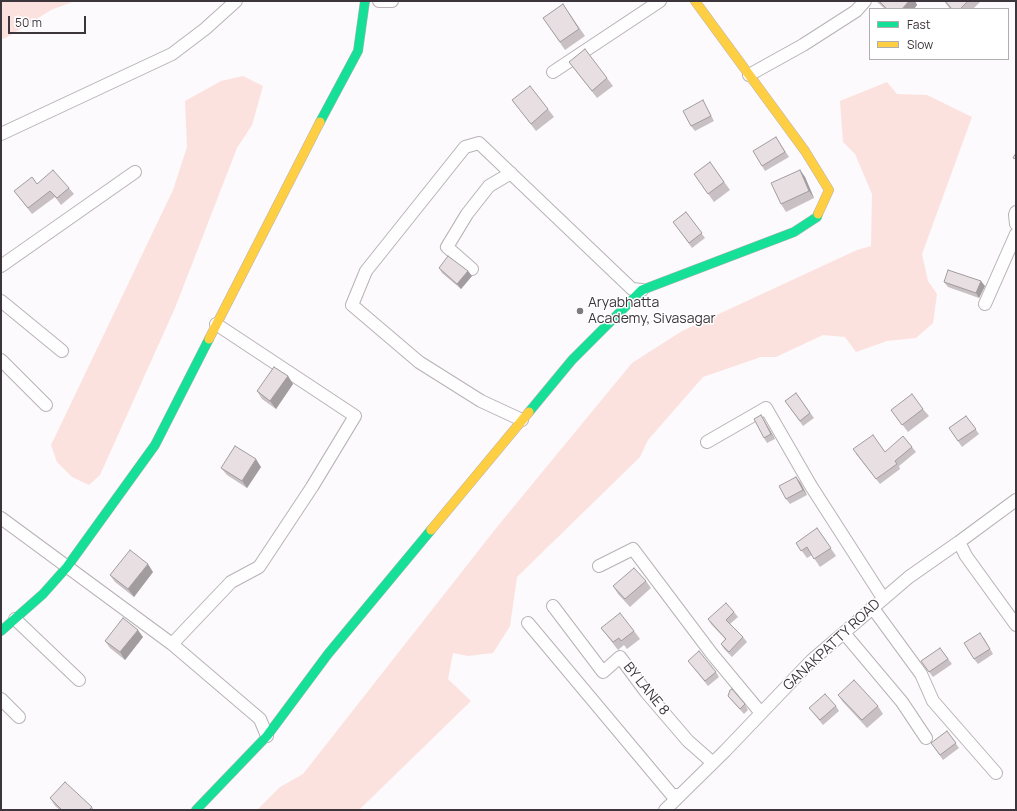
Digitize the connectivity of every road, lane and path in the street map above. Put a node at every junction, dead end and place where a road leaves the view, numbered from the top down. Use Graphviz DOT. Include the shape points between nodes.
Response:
graph roads {
  1 [pos="236,1"];
  2 [pos="365,1"];
  3 [pos="379,1"];
  4 [pos="392,1"];
  5 [pos="660,1"];
  6 [pos="695,1"];
  7 [pos="865,1"];
  8 [pos="553,72"];
  9 [pos="749,76"];
  10 [pos="1,134"];
  11 [pos="134,172"];
  12 [pos="511,174"];
  13 [pos="1016,212"];
  14 [pos="1016,224"];
  15 [pos="1016,234"];
  16 [pos="1,266"];
  17 [pos="472,269"];
  18 [pos="642,290"];
  19 [pos="1,301"];
  20 [pos="985,304"];
  21 [pos="216,324"];
  22 [pos="62,351"];
  23 [pos="1,360"];
  24 [pos="46,405"];
  25 [pos="522,420"];
  26 [pos="707,442"];
  27 [pos="1016,500"];
  28 [pos="1,518"];
  29 [pos="959,542"];
  30 [pos="599,566"];
  31 [pos="67,567"];
  32 [pos="883,598"];
  33 [pos="553,606"];
  34 [pos="872,607"];
  35 [pos="15,619"];
  36 [pos="528,623"];
  37 [pos="1016,625"];
  38 [pos="1,631"];
  39 [pos="844,633"];
  40 [pos="172,644"];
  41 [pos="79,680"];
  42 [pos="1,699"];
  43 [pos="761,713"];
  44 [pos="19,717"];
  45 [pos="267,736"];
  46 [pos="926,738"];
  47 [pos="713,763"];
  48 [pos="996,773"];
  49 [pos="680,795"];
  50 [pos="196,810"];
  51 [pos="664,810"];
  1 -- 10 [label="street" via="172,54"];
  2 -- 21 [label="street" via="358,51"];
  3 -- 4 [label="street"];
  5 -- 8 [label="street"];
  6 -- 9 [label="street"];
  7 -- 9 [label="street" via="856,11"];
  9 -- 18 [label="street" via="805,151 829,190 817,217 794,232"];
  11 -- 16 [label="street"];
  12 -- 17 [label="street" via="489,186 467,214 447,247"];
  12 -- 18 [label="street" via="632,289"];
  12 -- 25 [label="street" via="479,143 465,147 366,271 352,305 419,362 481,402"];
  13 -- 14 [label="street"];
  15 -- 20 [label="street"];
  18 -- 25 [label="street" via="572,360"];
  19 -- 22 [label="street"];
  21 -- 31 [label="street" via="155,445"];
  21 -- 40 [label="street" via="355,416 259,567 231,582"];
  23 -- 24 [label="street"];
  25 -- 45 [label="street" via="328,654"];
  26 -- 32 [label="street" via="766,408 811,486"];
  27 -- 29 [label="street, GANAKPATTY ROAD"];
  28 -- 31 [label="street"];
  29 -- 32 [label="street, GANAKPATTY ROAD"];
  29 -- 37 [label="street" via="966,556"];
  30 -- 43 [label="street" via="633,549 712,654"];
  31 -- 35 [label="street" via="43,594"];
  31 -- 40 [label="street"];
  32 -- 34 [label="street, GANAKPATTY ROAD"];
  33 -- 47 [label="street, BY LANE 8" via="602,672 620,657 688,741"];
  34 -- 39 [label="street, GANAKPATTY ROAD"];
  34 -- 48 [label="street" via="921,674 933,701"];
  35 -- 38 [label="street"];
  35 -- 41 [label="street"];
  36 -- 49 [label="street" via="672,795"];
  39 -- 43 [label="street, GANAKPATTY ROAD" via="812,660"];
  39 -- 46 [label="street" via="902,702"];
  40 -- 45 [label="street" via="260,719"];
  42 -- 44 [label="street"];
  43 -- 47 [label="street, GANAKPATTY ROAD"];
  45 -- 50 [label="street"];
  47 -- 49 [label="street, GANAKPATTY ROAD"];
  49 -- 51 [label="street, GANAKPATTY ROAD"];
}
